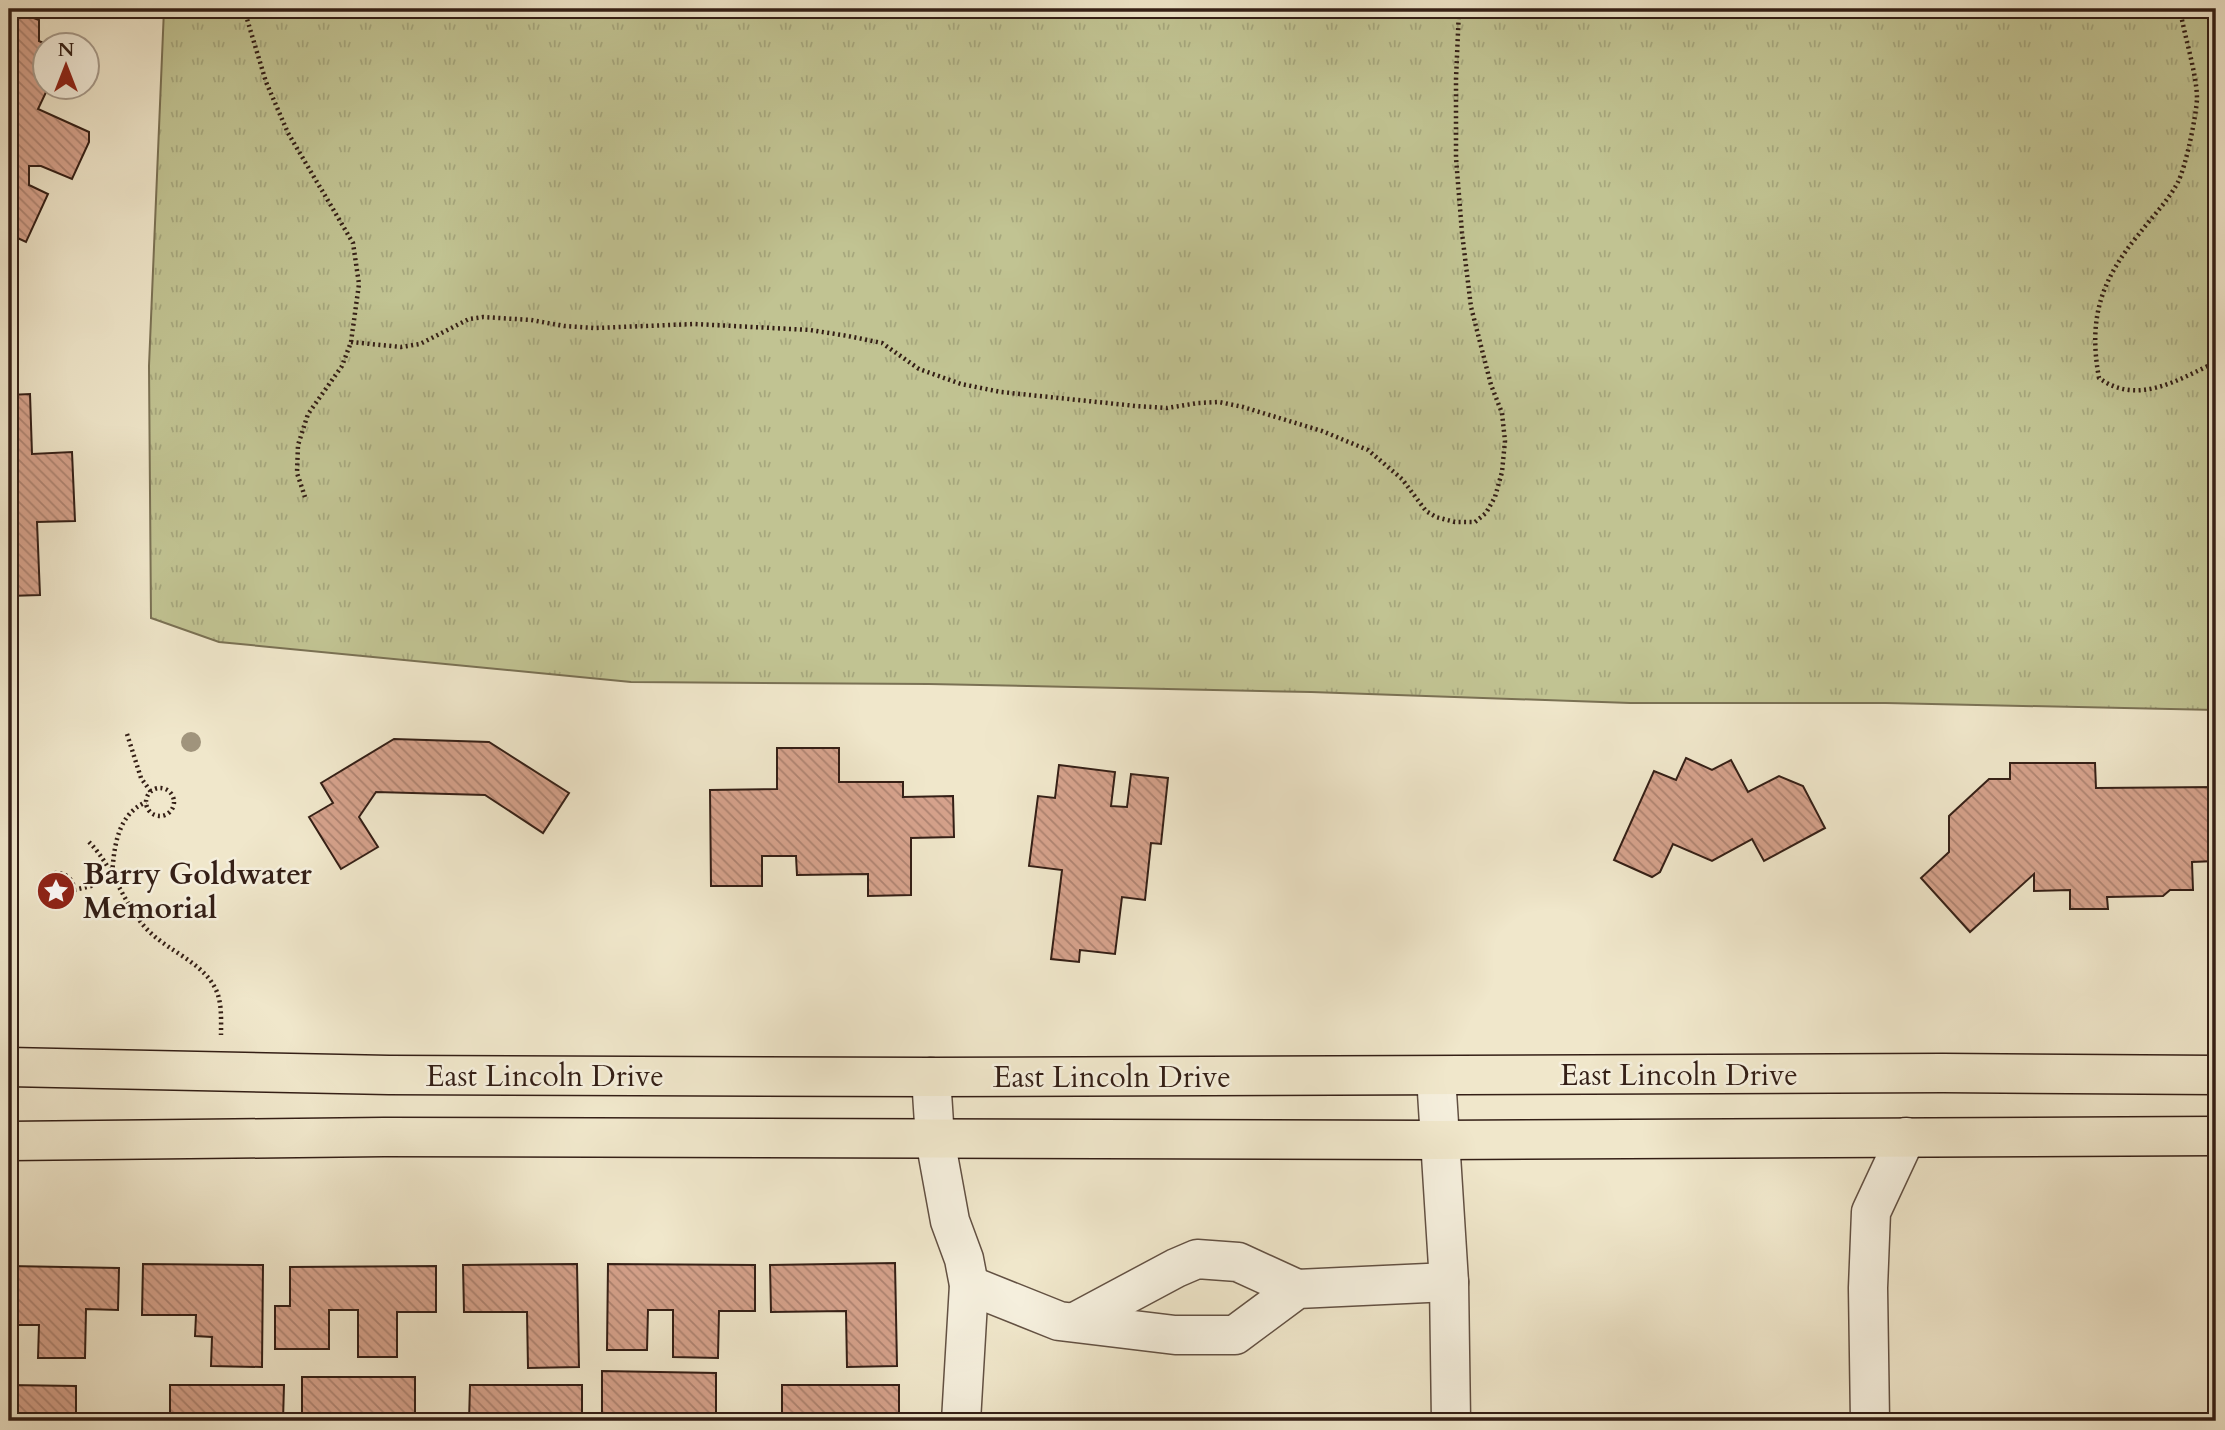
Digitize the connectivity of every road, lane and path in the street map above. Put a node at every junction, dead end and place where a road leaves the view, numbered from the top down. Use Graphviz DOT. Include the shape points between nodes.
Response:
graph roads {
  1 [pos="244,9"];
  2 [pos="1459,9"];
  3 [pos="2180,9"];
  4 [pos="351,342"];
  5 [pos="2216,362"];
  6 [pos="304,497"];
  7 [pos="127,734"];
  8 [pos="151,792"];
  9 [pos="146,802"];
  10 [pos="89,842"];
  11 [pos="112,876"];
  12 [pos="74,890"];
  13 [pos="9,1067"];
  14 [pos="221,1073"];
  15 [pos="2216,1075"];
  16 [pos="1436,1076"];
  17 [pos="931,1077"];
  18 [pos="2216,1136"];
  19 [pos="1906,1137"];
  20 [pos="935,1139"];
  21 [pos="1439,1140"];
  22 [pos="9,1141"];
  23 [pos="1449,1282"];
  24 [pos="969,1284"];
  25 [pos="1297,1289"];
  26 [pos="1075,1322"];
  27 [pos="961,1421"];
  28 [pos="1451,1421"];
  29 [pos="1870,1421"];
  1 -- 4 [label="path" via="266,82 288,133 353,243 359,284"];
  2 -- 4 [label="path" via="1455,119 1462,233 1471,307 1502,413 1505,441 1495,497 1475,522 1455,522 1426,511 1402,479 1367,450 1243,407 1219,402 1167,408 1002,392 919,369 882,344 848,336 695,324 595,328 483,317 420,344 401,347"];
  3 -- 5 [label="path" via="2197,98 2185,160 2172,192 2105,284 2096,317 2094,352 2099,378 2125,391 2143,392 2170,384"];
  4 -- 6 [label="path" via="342,366 308,414 298,445 297,473"];
  7 -- 8 [label="path" via="141,778"];
  8 -- 9 [label="path"];
  8 -- 9 [label="path" via="164,788 171,793 172,810 156,815"];
  9 -- 11 [label="path" via="134,807 122,823"];
  10 -- 11 [label="path"];
  11 -- 12 [label="path"];
  11 -- 14 [label="path" via="152,935 196,967 217,992"];
  12 -- 12 [label="path" via="71,880 57,873 43,881 40,891 49,906 61,907 71,901"];
  13 -- 14 [label="main road, East Lincoln Drive"];
  14 -- 17 [label="main road, East Lincoln Drive"];
  15 -- 16 [label="main road, East Lincoln Drive"];
  16 -- 17 [label="main road, East Lincoln Drive"];
  16 -- 21 [label="lane"];
  17 -- 20 [label="lane"];
  18 -- 19 [label="main road, East Lincoln Drive"];
  19 -- 21 [label="main road, East Lincoln Drive"];
  19 -- 29 [label="lane" via="1871,1212"];
  20 -- 21 [label="main road, East Lincoln Drive"];
  20 -- 22 [label="main road, East Lincoln Drive"];
  20 -- 24 [label="lane" via="950,1220"];
  21 -- 23 [label="lane"];
  23 -- 25 [label="lane"];
  23 -- 28 [label="lane"];
  24 -- 26 [label="lane" via="1059,1321"];
  24 -- 27 [label="lane"];
  25 -- 26 [label="lane" via="1235,1335 1175,1335"];
  25 -- 26 [label="lane" via="1238,1262 1197,1259"];
}
